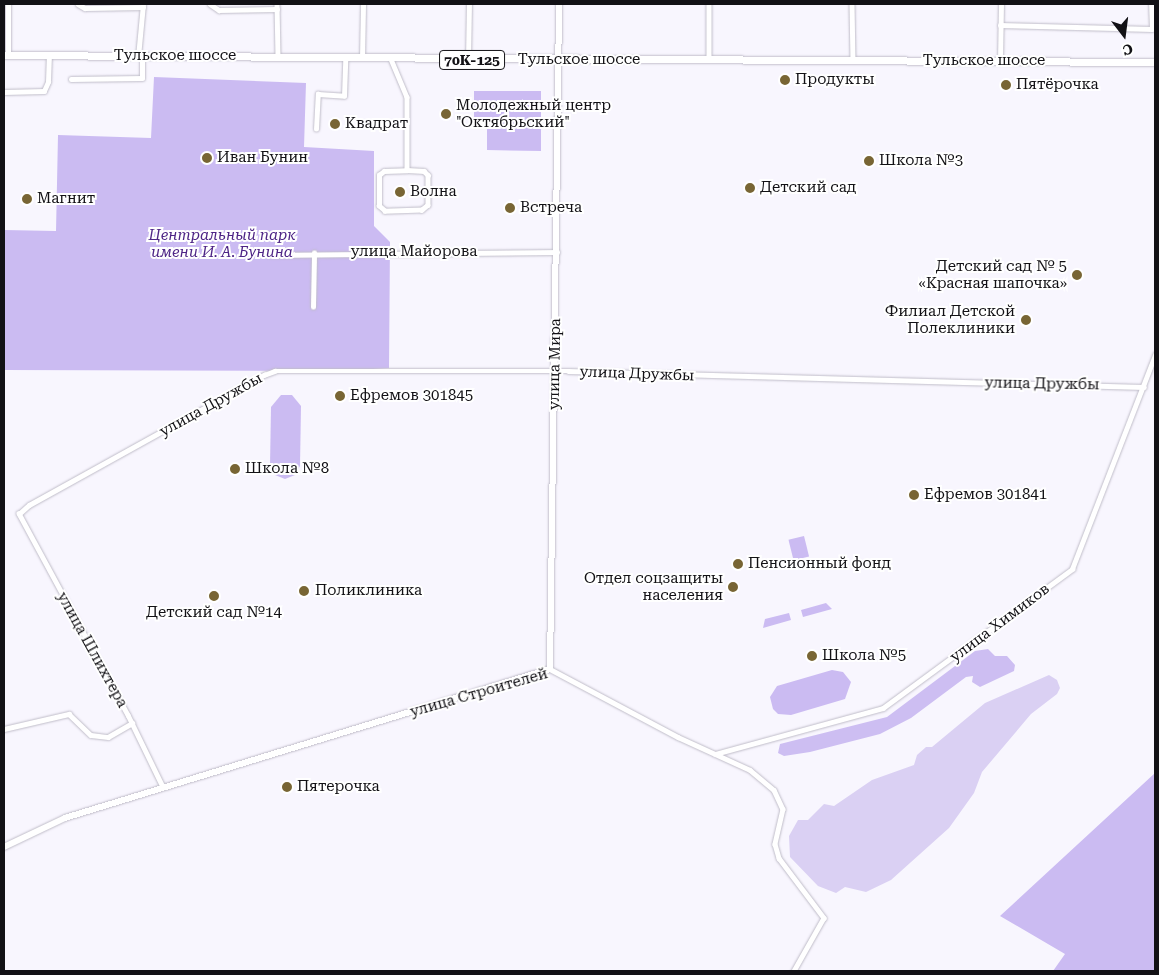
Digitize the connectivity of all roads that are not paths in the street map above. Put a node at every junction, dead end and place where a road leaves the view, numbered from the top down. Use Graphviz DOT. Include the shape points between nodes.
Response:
graph roads {
  1 [pos="8,4"];
  2 [pos="78,4"];
  3 [pos="210,4"];
  4 [pos="364,4"];
  5 [pos="469,4"];
  6 [pos="559,4"];
  7 [pos="709,4"];
  8 [pos="852,4"];
  9 [pos="1001,4"];
  10 [pos="1151,4"];
  11 [pos="143,5"];
  12 [pos="277,6"];
  13 [pos="1000,25"];
  14 [pos="6,55"];
  15 [pos="49,55"];
  16 [pos="140,57"];
  17 [pos="278,57"];
  18 [pos="345,58"];
  19 [pos="362,58"];
  20 [pos="392,59"];
  21 [pos="468,60"];
  22 [pos="558,60"];
  23 [pos="709,60"];
  24 [pos="853,60"];
  25 [pos="1000,60"];
  26 [pos="1155,62"];
  27 [pos="71,79"];
  28 [pos="4,92"];
  29 [pos="316,130"];
  30 [pos="407,170"];
  31 [pos="557,252"];
  32 [pos="314,253"];
  33 [pos="270,255"];
  34 [pos="313,307"];
  35 [pos="1155,355"];
  36 [pos="555,372"];
  37 [pos="1144,387"];
  38 [pos="19,514"];
  39 [pos="550,669"];
  40 [pos="132,723"];
  41 [pos="4,728"];
  42 [pos="714,754"];
  43 [pos="163,788"];
  44 [pos="4,847"];
  45 [pos="794,971"];
  1 -- 14 [label="street"];
  2 -- 11 [label="street" via="85,8"];
  3 -- 12 [label="street" via="219,10"];
  4 -- 19 [label="street"];
  5 -- 21 [label="street"];
  6 -- 22 [label="street, улица Мира"];
  7 -- 23 [label="street"];
  8 -- 24 [label="street"];
  9 -- 13 [label="street"];
  10 -- 13 [label="street" via="1152,29"];
  11 -- 16 [label="street"];
  12 -- 17 [label="street"];
  13 -- 25 [label="street"];
  14 -- 15 [label="main road, Тульское шоссе / 70К-125"];
  15 -- 16 [label="main road, Тульское шоссе / 70К-125"];
  15 -- 28 [label="street" via="48,82 44,91"];
  16 -- 17 [label="main road, Тульское шоссе / 70К-125"];
  16 -- 27 [label="street" via="142,78"];
  17 -- 18 [label="main road, Тульское шоссе / 70К-125"];
  18 -- 19 [label="main road, Тульское шоссе / 70К-125"];
  18 -- 29 [label="street" via="344,96 318,94"];
  19 -- 20 [label="main road, Тульское шоссе / 70К-125"];
  20 -- 21 [label="main road, Тульское шоссе / 70К-125"];
  20 -- 30 [label="street" via="406,96"];
  21 -- 22 [label="main road, Тульское шоссе / 70К-125"];
  22 -- 23 [label="main road, Тульское шоссе / 70К-125"];
  22 -- 31 [label="street, улица Мира"];
  23 -- 24 [label="main road, Тульское шоссе / 70К-125"];
  24 -- 25 [label="main road, Тульское шоссе / 70К-125"];
  25 -- 26 [label="main road, Тульское шоссе / 70К-125"];
  30 -- 30 [label="street" via="424,171 428,175 428,205 422,210 384,211 379,206 379,175 384,171"];
  31 -- 32 [label="street, улица Майорова"];
  31 -- 36 [label="street, улица Мира"];
  32 -- 33 [label="street, улица Майорова"];
  32 -- 34 [label="street"];
  35 -- 37 [label="street, улица Химиков"];
  36 -- 37 [label="street, улица Дружбы"];
  36 -- 38 [label="street, улица Дружбы" via="275,371 28,505"];
  36 -- 39 [label="street, улица Мира"];
  37 -- 42 [label="street, улица Химиков" via="1072,569 883,708"];
  38 -- 40 [label="street, улица Шлихтера"];
  39 -- 42 [label="street, улица Строителей"];
  39 -- 43 [label="street, улица Строителей"];
  40 -- 41 [label="street" via="108,737 91,735 69,714"];
  40 -- 43 [label="street, улица Шлихтера"];
  42 -- 45 [label="street, улица Строителей" via="750,770 774,790 783,810 775,844 779,858 824,918"];
  43 -- 44 [label="street, улица Строителей" via="64,818"];
}
